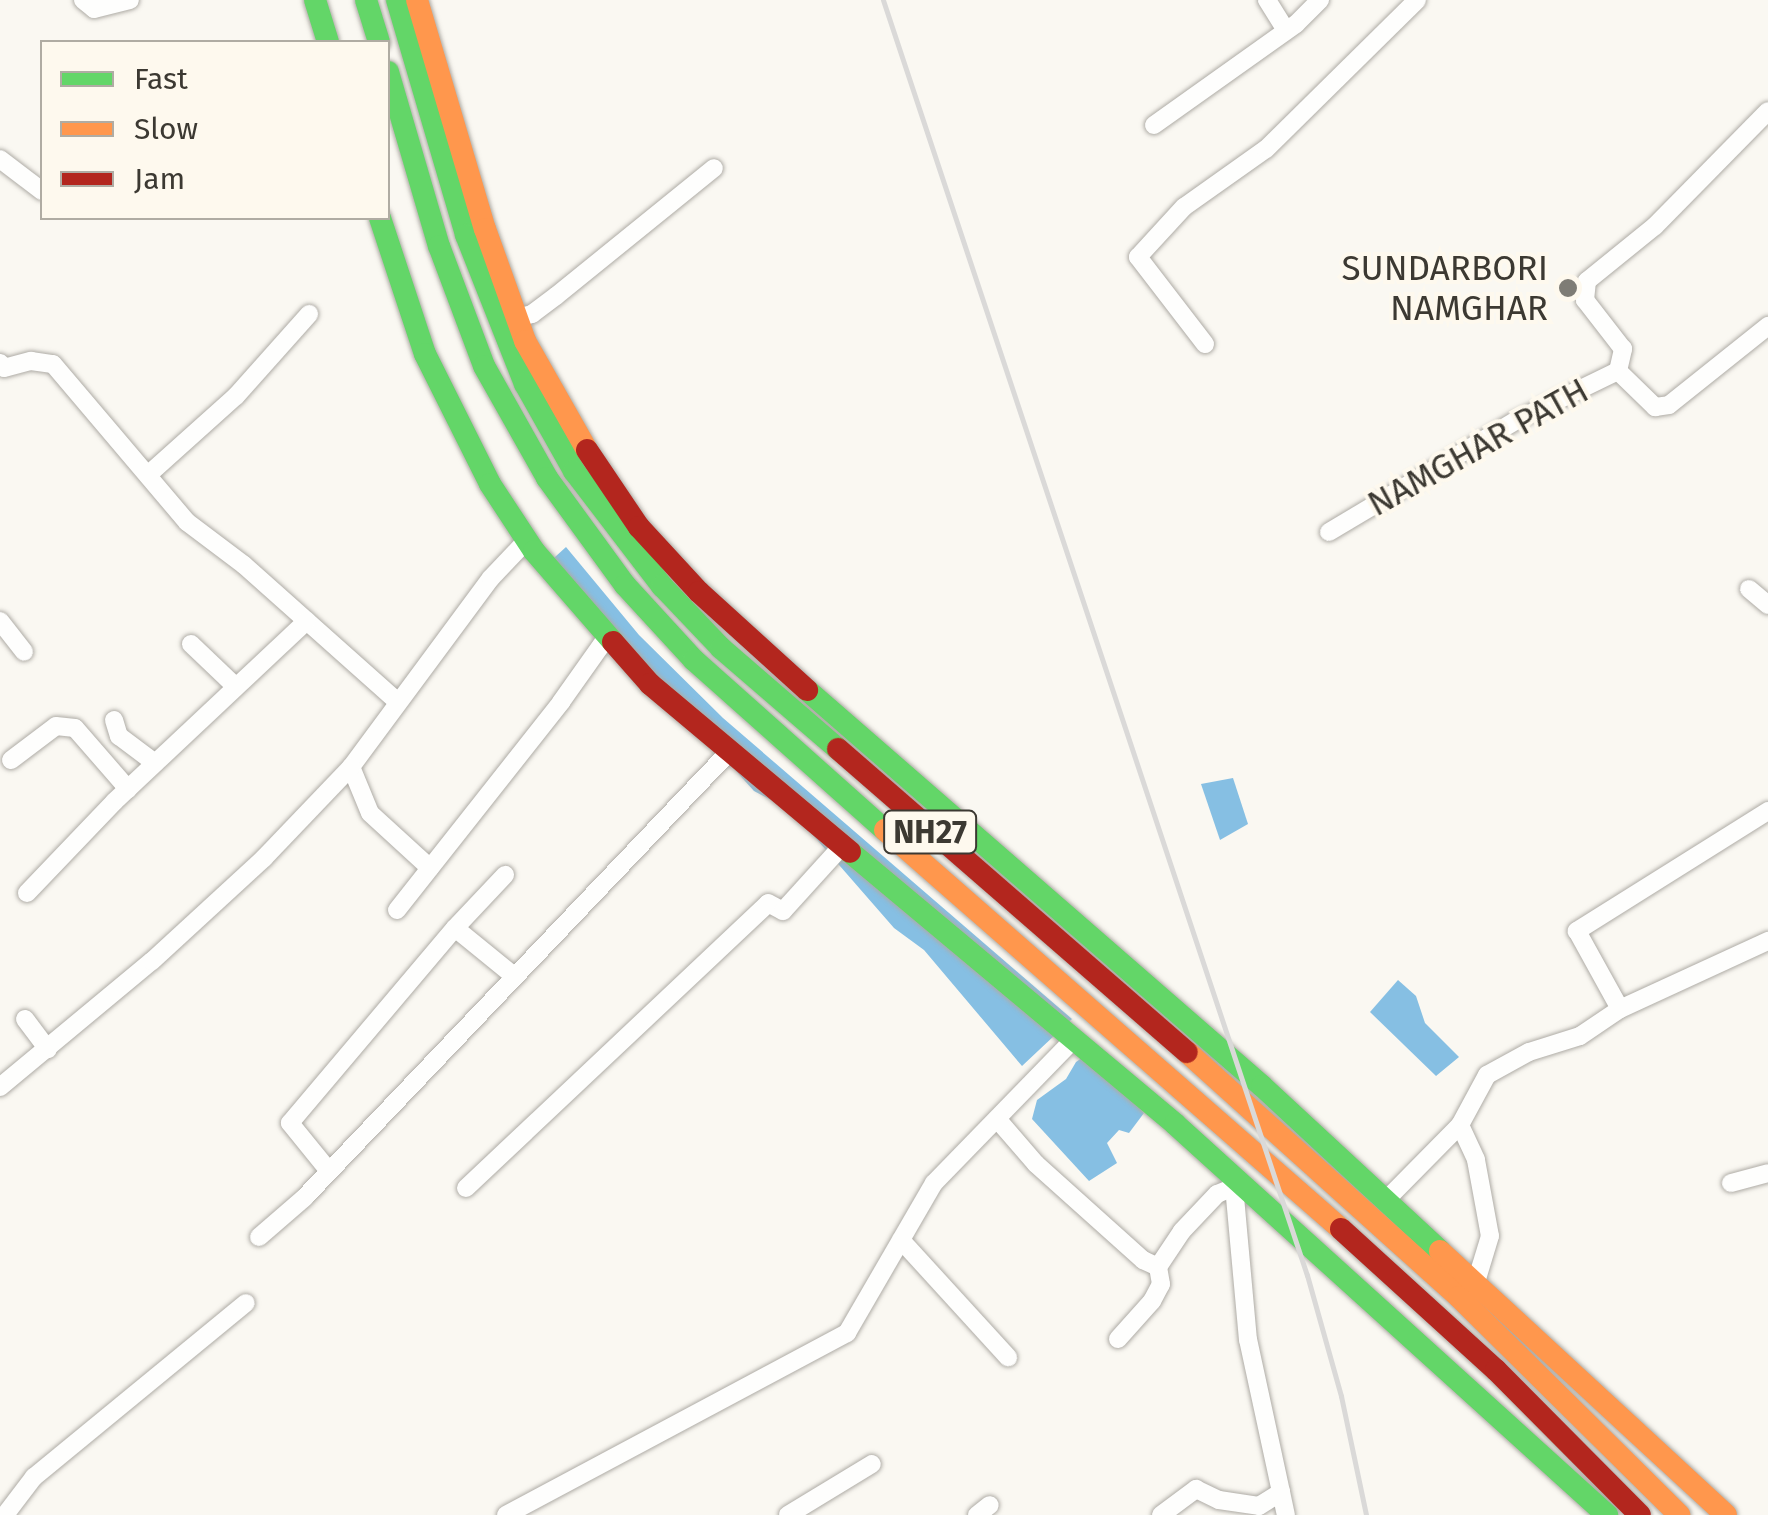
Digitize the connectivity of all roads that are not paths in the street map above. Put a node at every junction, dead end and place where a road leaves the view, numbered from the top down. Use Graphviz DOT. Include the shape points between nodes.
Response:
graph roads {
  1 [pos="83,0"];
  2 [pos="130,0"];
  3 [pos="315,0"];
  4 [pos="366,0"];
  5 [pos="397,0"];
  6 [pos="417,0"];
  7 [pos="1267,0"];
  8 [pos="1320,0"];
  9 [pos="1417,0"];
  10 [pos="1286,30"];
  11 [pos="327,40"];
  12 [pos="376,40"];
  13 [pos="390,79"];
  14 [pos="1768,111"];
  15 [pos="1154,125"];
  16 [pos="0,159"];
  17 [pos="714,168"];
  18 [pos="40,189"];
  19 [pos="381,220"];
  20 [pos="308,314"];
  21 [pos="517,318"];
  22 [pos="1768,326"];
  23 [pos="1205,344"];
  24 [pos="0,363"];
  25 [pos="1618,371"];
  26 [pos="150,474"];
  27 [pos="1329,532"];
  28 [pos="527,540"];
  29 [pos="1749,589"];
  30 [pos="1768,605"];
  31 [pos="0,620"];
  32 [pos="307,622"];
  33 [pos="606,637"];
  34 [pos="192,644"];
  35 [pos="24,652"];
  36 [pos="236,687"];
  37 [pos="398,702"];
  38 [pos="114,720"];
  39 [pos="728,753"];
  40 [pos="11,760"];
  41 [pos="156,763"];
  42 [pos="350,767"];
  43 [pos="128,789"];
  44 [pos="1768,811"];
  45 [pos="842,846"];
  46 [pos="430,868"];
  47 [pos="505,875"];
  48 [pos="27,893"];
  49 [pos="397,910"];
  50 [pos="455,928"];
  51 [pos="1768,942"];
  52 [pos="514,976"];
  53 [pos="1620,1009"];
  54 [pos="26,1020"];
  55 [pos="1074,1039"];
  56 [pos="48,1050"];
  57 [pos="0,1087"];
  58 [pos="998,1120"];
  59 [pos="1460,1125"];
  60 [pos="329,1171"];
  61 [pos="1768,1173"];
  62 [pos="1234,1181"];
  63 [pos="1731,1183"];
  64 [pos="466,1188"];
  65 [pos="1386,1200"];
  66 [pos="259,1237"];
  67 [pos="901,1240"];
  68 [pos="1158,1267"];
  69 [pos="1476,1282"];
  70 [pos="246,1303"];
  71 [pos="1118,1339"];
  72 [pos="1008,1357"];
  73 [pos="872,1464"];
  74 [pos="1281,1492"];
  75 [pos="5,1515"];
  76 [pos="506,1515"];
  77 [pos="788,1515"];
  78 [pos="1161,1515"];
  79 [pos="1286,1515"];
  80 [pos="1607,1515"];
  81 [pos="1640,1515"];
  82 [pos="1679,1515"];
  83 [pos="1726,1515"];
  1 -- 2 [label="street" via="94,9"];
  3 -- 11 [label="main road"];
  4 -- 12 [label="main road"];
  5 -- 82 [label="main road, NH27" via="466,235 525,384 574,471 662,586 721,648 1459,1297"];
  6 -- 21 [label="main road"];
  7 -- 10 [label="street"];
  8 -- 10 [label="street"];
  9 -- 23 [label="street" via="1266,149 1184,207 1138,257"];
  10 -- 15 [label="street"];
  13 -- 81 [label="main road, NH27" via="439,246 484,366 547,478 635,596 758,720 1103,1015 1429,1308"];
  14 -- 25 [label="street" via="1655,226 1587,281 1584,300 1623,349"];
  16 -- 18 [label="street"];
  17 -- 21 [label="street" via="556,296"];
  19 -- 28 [label="main road" via="454,419"];
  20 -- 26 [label="street" via="236,396"];
  21 -- 65 [label="main road" via="580,439 639,527 699,592"];
  22 -- 25 [label="street, NAMGHAR PATH" via="1669,405 1656,407"];
  24 -- 26 [label="street" via="52,364"];
  25 -- 27 [label="street, NAMGHAR PATH" via="1515,421"];
  26 -- 32 [label="street" via="187,522"];
  28 -- 33 [label="main road"];
  28 -- 37 [label="street"];
  29 -- 30 [label="street"];
  31 -- 35 [label="street"];
  32 -- 36 [label="street"];
  32 -- 37 [label="street"];
  33 -- 39 [label="main road"];
  33 -- 46 [label="street"];
  34 -- 36 [label="street"];
  36 -- 41 [label="street"];
  37 -- 42 [label="street"];
  38 -- 41 [label="street" via="119,736"];
  39 -- 45 [label="main road"];
  39 -- 52 [label="street"];
  40 -- 43 [label="street" via="56,726 75,728"];
  41 -- 43 [label="street"];
  42 -- 46 [label="street" via="370,813"];
  42 -- 56 [label="street" via="264,858"];
  43 -- 48 [label="street"];
  44 -- 53 [label="street" via="1576,930"];
  45 -- 55 [label="main road"];
  45 -- 64 [label="street" via="783,911 768,903"];
  46 -- 49 [label="street"];
  47 -- 50 [label="street"];
  50 -- 52 [label="street"];
  50 -- 60 [label="street" via="290,1123"];
  51 -- 53 [label="street"];
  52 -- 60 [label="street"];
  53 -- 59 [label="street" via="1580,1036 1529,1052 1488,1075"];
  54 -- 56 [label="street"];
  55 -- 58 [label="street"];
  55 -- 62 [label="main road"];
  56 -- 57 [label="street"];
  58 -- 67 [label="street" via="934,1183"];
  58 -- 68 [label="street" via="1036,1164"];
  59 -- 65 [label="street"];
  59 -- 69 [label="street" via="1476,1160 1490,1236"];
  60 -- 66 [label="street"];
  61 -- 63 [label="street"];
  62 -- 68 [label="street" via="1182,1231"];
  62 -- 74 [label="street" via="1248,1340"];
  62 -- 80 [label="main road"];
  65 -- 69 [label="main road"];
  67 -- 72 [label="street"];
  67 -- 76 [label="street" via="847,1333"];
  68 -- 71 [label="street" via="1160,1284 1152,1300"];
  69 -- 83 [label="main road"];
  70 -- 75 [label="street" via="34,1477"];
  73 -- 77 [label="street"];
  74 -- 78 [label="street" via="1259,1506 1196,1489"];
  74 -- 79 [label="street"];
}
